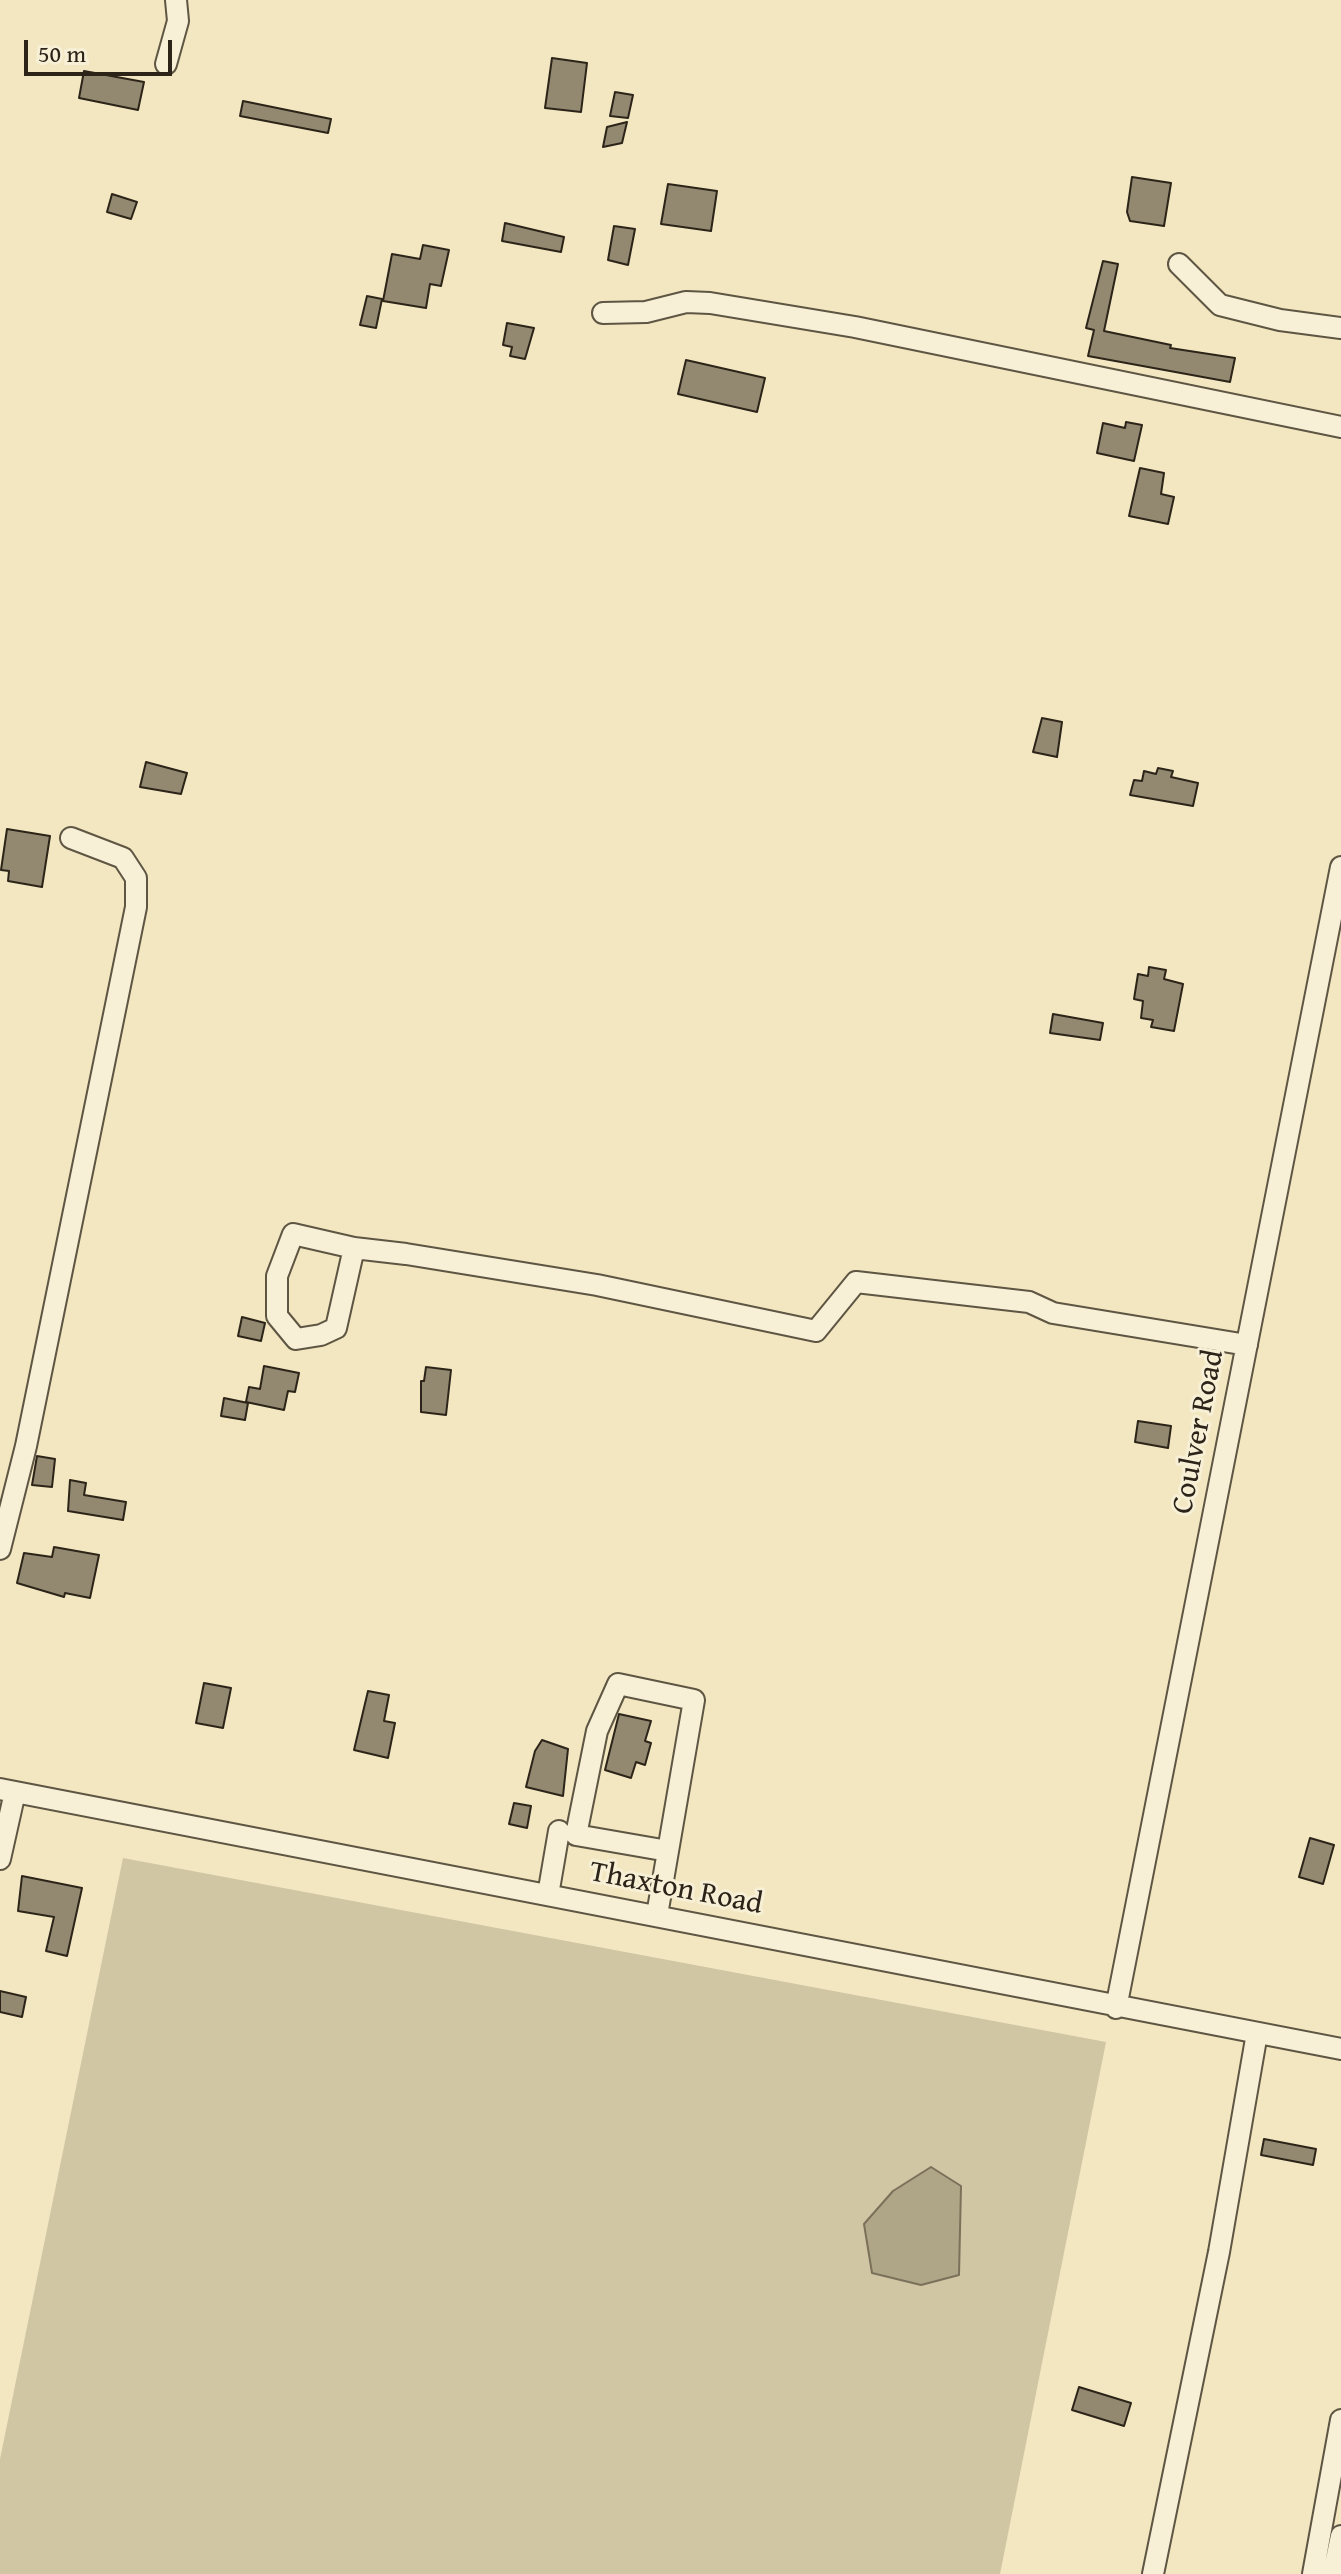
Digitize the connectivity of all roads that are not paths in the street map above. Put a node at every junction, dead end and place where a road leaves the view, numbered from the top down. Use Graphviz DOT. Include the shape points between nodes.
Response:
graph roads {
  1 [pos="176,0"];
  2 [pos="166,64"];
  3 [pos="1179,264"];
  4 [pos="603,313"];
  5 [pos="1341,328"];
  6 [pos="1341,427"];
  7 [pos="71,838"];
  8 [pos="1341,867"];
  9 [pos="354,1248"];
  10 [pos="1247,1345"];
  11 [pos="0,1549"];
  12 [pos="8,1791"];
  13 [pos="539,1826"];
  14 [pos="568,1833"];
  15 [pos="668,1851"];
  16 [pos="0,1859"];
  17 [pos="548,1895"];
  18 [pos="657,1915"];
  19 [pos="1116,2008"];
  20 [pos="1257,2033"];
  21 [pos="1341,2049"];
  22 [pos="1341,2420"];
  23 [pos="1341,2536"];
  24 [pos="1153,2574"];
  25 [pos="1313,2574"];
  26 [pos="1333,2574"];
  1 -- 2 [label="street" via="178,21"];
  3 -- 5 [label="street" via="1220,305"];
  4 -- 6 [label="street" via="710,303 855,327"];
  7 -- 11 [label="street" via="123,858 136,878 136,907 26,1446"];
  8 -- 10 [label="street, Coulver Road"];
  9 -- 9 [label="street" via="293,1234 277,1276 277,1316 296,1339 336,1328"];
  9 -- 10 [label="street" via="597,1285 816,1331 856,1282 1029,1302 1053,1313"];
  10 -- 19 [label="street, Coulver Road"];
  12 -- 16 [label="street"];
  12 -- 17 [label="street, Thaxton Road"];
  13 -- 14 [label="street"];
  14 -- 15 [label="street"];
  14 -- 15 [label="street" via="597,1731 618,1684 694,1700"];
  14 -- 17 [label="street"];
  15 -- 18 [label="street"];
  17 -- 18 [label="street, Thaxton Road"];
  18 -- 19 [label="street, Thaxton Road"];
  19 -- 20 [label="street, Thaxton Road"];
  20 -- 21 [label="street, Thaxton Road"];
  20 -- 24 [label="street" via="1219,2252"];
  22 -- 25 [label="street"];
  23 -- 26 [label="street"];
}
